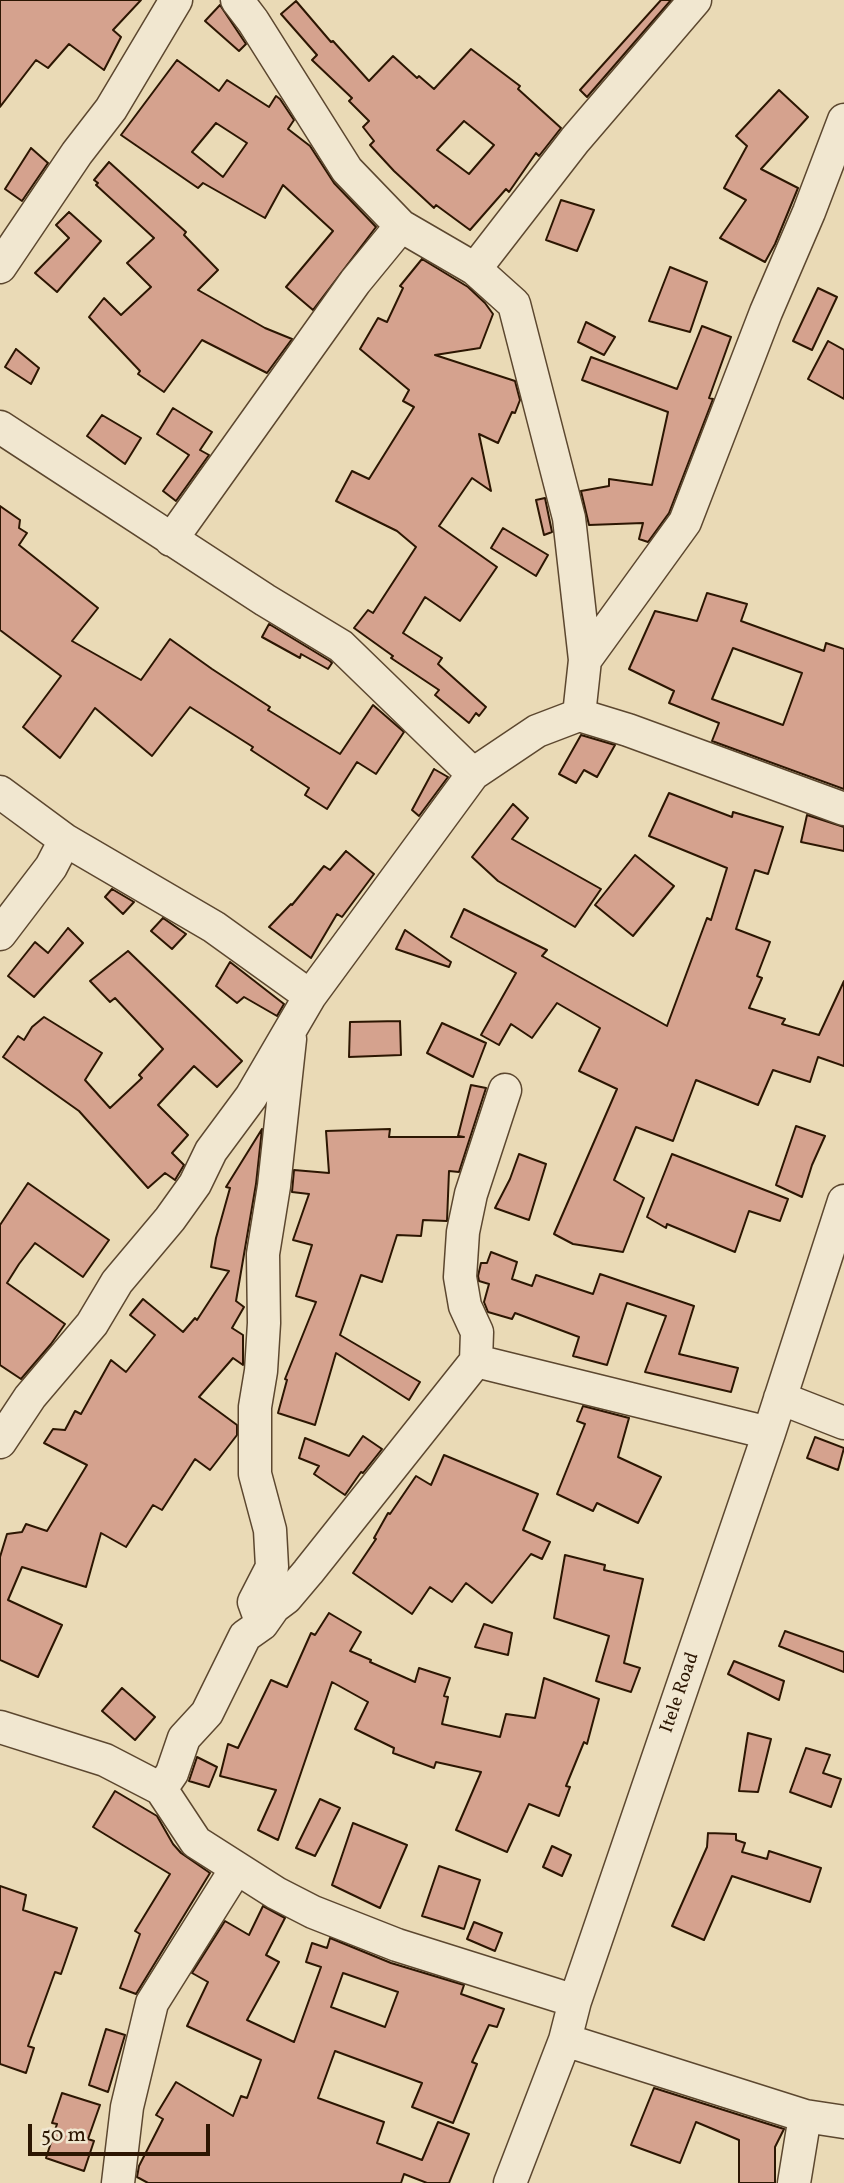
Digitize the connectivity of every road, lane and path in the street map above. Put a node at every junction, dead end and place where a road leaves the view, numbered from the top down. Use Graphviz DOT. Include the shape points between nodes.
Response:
graph roads {
  1 [pos="176,0"];
  2 [pos="237,0"];
  3 [pos="695,0"];
  4 [pos="844,120"];
  5 [pos="401,226"];
  6 [pos="0,267"];
  7 [pos="475,269"];
  8 [pos="0,426"];
  9 [pos="171,540"];
  10 [pos="585,660"];
  11 [pos="579,715"];
  12 [pos="473,774"];
  13 [pos="0,792"];
  14 [pos="844,808"];
  15 [pos="65,840"];
  16 [pos="0,934"];
  17 [pos="310,996"];
  18 [pos="291,1031"];
  19 [pos="505,1090"];
  20 [pos="844,1201"];
  21 [pos="476,1361"];
  22 [pos="780,1398"];
  23 [pos="844,1423"];
  24 [pos="769,1433"];
  25 [pos="0,1442"];
  26 [pos="262,1624"];
  27 [pos="0,1727"];
  28 [pos="161,1788"];
  29 [pos="236,1869"];
  30 [pos="575,2001"];
  31 [pos="565,2040"];
  32 [pos="805,2116"];
  33 [pos="844,2122"];
  34 [pos="118,2183"];
  35 [pos="510,2183"];
  36 [pos="794,2183"];
  1 -- 6 [label="street" via="111,109"];
  2 -- 5 [label="street" via="347,170"];
  3 -- 7 [label="street" via="575,140"];
  4 -- 10 [label="street" via="685,522"];
  5 -- 7 [label="street"];
  5 -- 9 [label="street" via="355,282"];
  7 -- 10 [label="street" via="514,304 569,518"];
  8 -- 9 [label="street"];
  9 -- 12 [label="street" via="341,646"];
  10 -- 11 [label="street"];
  11 -- 12 [label="street" via="537,731"];
  11 -- 14 [label="street"];
  12 -- 17 [label="street"];
  13 -- 15 [label="street"];
  15 -- 16 [label="street" via="51,867"];
  15 -- 17 [label="street" via="214,927"];
  17 -- 18 [label="street"];
  18 -- 25 [label="street" via="195,1184"];
  18 -- 26 [label="street" via="262,1254 264,1323 254,1407 255,1474 270,1530 272,1567 254,1602"];
  19 -- 21 [label="street" via="463,1232 460,1277 465,1306 477,1332"];
  20 -- 22 [label="street, Itele Road"];
  21 -- 24 [label="street"];
  21 -- 26 [label="street"];
  22 -- 23 [label="street"];
  22 -- 24 [label="street, Itele Road"];
  24 -- 30 [label="street, Itele Road"];
  26 -- 28 [label="street" via="245,1636 207,1713 184,1738 173,1773"];
  27 -- 28 [label="street" via="104,1760"];
  28 -- 29 [label="street" via="196,1842"];
  29 -- 30 [label="street" via="313,1912 397,1945"];
  29 -- 34 [label="street" via="152,2003 127,2107"];
  30 -- 31 [label="street, Itele Road"];
  31 -- 32 [label="street"];
  31 -- 35 [label="street, Itele Road"];
  32 -- 33 [label="street"];
  32 -- 36 [label="street"];
}
